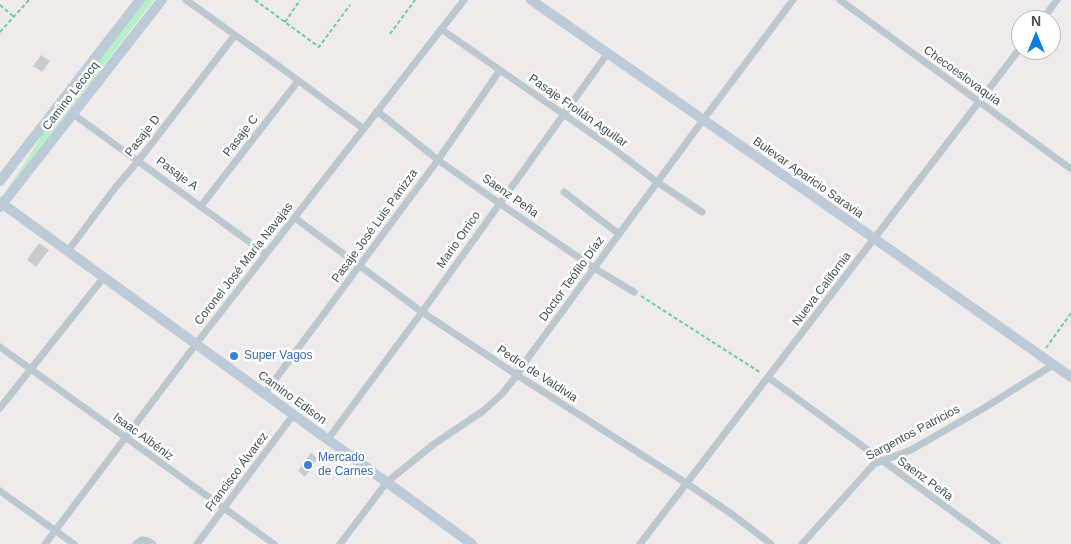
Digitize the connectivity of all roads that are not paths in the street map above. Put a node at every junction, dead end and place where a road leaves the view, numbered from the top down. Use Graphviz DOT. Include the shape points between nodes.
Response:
graph roads {
  1 [pos="140,0"];
  2 [pos="162,0"];
  3 [pos="186,0"];
  4 [pos="464,0"];
  5 [pos="531,0"];
  6 [pos="794,0"];
  7 [pos="840,0"];
  8 [pos="441,29"];
  9 [pos="234,35"];
  10 [pos="607,54"];
  11 [pos="1011,60"];
  12 [pos="500,70"];
  13 [pos="298,81"];
  14 [pos="979,102"];
  15 [pos="377,111"];
  16 [pos="73,114"];
  17 [pos="563,114"];
  18 [pos="703,120"];
  19 [pos="364,129"];
  20 [pos="139,160"];
  21 [pos="438,160"];
  22 [pos="1071,169"];
  23 [pos="0,181"];
  24 [pos="657,182"];
  25 [pos="564,192"];
  26 [pos="1,204"];
  27 [pos="499,204"];
  28 [pos="201,206"];
  29 [pos="702,212"];
  30 [pos="295,218"];
  31 [pos="619,234"];
  32 [pos="874,239"];
  33 [pos="68,251"];
  34 [pos="266,254"];
  35 [pos="360,266"];
  36 [pos="594,268"];
  37 [pos="104,277"];
  38 [pos="634,292"];
  39 [pos="422,312"];
  40 [pos="196,344"];
  41 [pos="0,348"];
  42 [pos="1053,365"];
  43 [pos="30,369"];
  44 [pos="517,376"];
  45 [pos="1071,377"];
  46 [pos="768,378"];
  47 [pos="265,393"];
  48 [pos="0,408"];
  49 [pos="294,414"];
  50 [pos="125,438"];
  51 [pos="328,439"];
  52 [pos="881,461"];
  53 [pos="387,482"];
  54 [pos="686,484"];
  55 [pos="0,492"];
  56 [pos="223,509"];
  57 [pos="55,531"];
  58 [pos="139,542"];
  59 [pos="45,544"];
  60 [pos="74,544"];
  61 [pos="153,544"];
  62 [pos="197,544"];
  63 [pos="274,544"];
  64 [pos="340,544"];
  65 [pos="472,544"];
  66 [pos="640,544"];
  67 [pos="771,544"];
  68 [pos="802,544"];
  69 [pos="997,544"];
  1 -- 23 [label="street, Camino Lecocq"];
  2 -- 16 [label="street, Camino Lecocq"];
  3 -- 9 [label="street"];
  4 -- 8 [label="street, Coronel José María Navajas"];
  5 -- 10 [label="street, Bulevar Aparicio Saravia"];
  6 -- 18 [label="street, Doctor Teófilo Díaz"];
  7 -- 14 [label="street, Checoeslovaquia"];
  8 -- 12 [label="street, Pasaje Froilán Aguilar"];
  8 -- 15 [label="street, Coronel José María Navajas"];
  9 -- 13 [label="street"];
  9 -- 20 [label="street, Pasaje D"];
  10 -- 17 [label="street, Mario Orrico"];
  10 -- 18 [label="street, Bulevar Aparicio Saravia"];
  11 -- 14 [label="street, Nueva California"];
  12 -- 17 [label="street, Pasaje Froilán Aguilar"];
  12 -- 21 [label="street, Pasaje José Luis Panizza"];
  13 -- 19 [label="street"];
  13 -- 28 [label="street, Pasaje C"];
  14 -- 22 [label="street, Checoeslovaquia"];
  14 -- 32 [label="street, Nueva California"];
  15 -- 19 [label="street, Coronel José María Navajas"];
  15 -- 21 [label="street, Saenz Peña"];
  16 -- 20 [label="street, Pasaje A"];
  16 -- 26 [label="street, Camino Lecocq"];
  17 -- 24 [label="street, Pasaje Froilán Aguilar"];
  17 -- 27 [label="street, Mario Orrico"];
  18 -- 24 [label="street, Doctor Teófilo Díaz"];
  18 -- 32 [label="street, Bulevar Aparicio Saravia"];
  19 -- 30 [label="street, Coronel José María Navajas"];
  20 -- 28 [label="street, Pasaje A"];
  20 -- 33 [label="street, Pasaje D"];
  21 -- 27 [label="street, Saenz Peña"];
  21 -- 35 [label="street, Pasaje José Luis Panizza"];
  24 -- 29 [label="street, Pasaje Froilán Aguilar"];
  24 -- 31 [label="street, Doctor Teófilo Díaz"];
  25 -- 31 [label="street"];
  26 -- 33 [label="street, Camino Edison"];
  27 -- 36 [label="street, Saenz Peña"];
  27 -- 39 [label="street, Mario Orrico"];
  28 -- 34 [label="street, Pasaje A"];
  30 -- 34 [label="street, Coronel José María Navajas"];
  30 -- 35 [label="street, Pedro de Valdivia"];
  31 -- 36 [label="street, Doctor Teófilo Díaz"];
  32 -- 42 [label="street, Bulevar Aparicio Saravia"];
  32 -- 46 [label="street, Nueva California"];
  33 -- 37 [label="street, Camino Edison"];
  34 -- 40 [label="street, Coronel José María Navajas"];
  35 -- 39 [label="street, Pedro de Valdivia"];
  35 -- 47 [label="street, Pasaje José Luis Panizza"];
  36 -- 38 [label="street, Saenz Peña"];
  36 -- 44 [label="street, Doctor Teófilo Díaz"];
  37 -- 40 [label="street, Camino Edison"];
  37 -- 43 [label="street"];
  39 -- 44 [label="street, Pedro de Valdivia"];
  39 -- 51 [label="street, Mario Orrico"];
  40 -- 47 [label="street, Camino Edison"];
  40 -- 50 [label="street, Coronel José María Navajas"];
  41 -- 43 [label="street, Isaac Albéniz"];
  42 -- 45 [label="street, Bulevar Aparicio Saravia"];
  42 -- 52 [label="street, Sargentos Patricios" via="911,450"];
  43 -- 48 [label="street"];
  43 -- 50 [label="street, Isaac Albéniz"];
  44 -- 53 [label="street, Doctor Teófilo Díaz" via="484,411 434,444"];
  44 -- 54 [label="street, Pedro de Valdivia"];
  46 -- 52 [label="street, Saenz Peña"];
  46 -- 54 [label="street, Nueva California"];
  47 -- 49 [label="street, Camino Edison"];
  49 -- 51 [label="street, Camino Edison"];
  49 -- 56 [label="street, Francisco Álvarez"];
  50 -- 56 [label="street, Isaac Albéniz"];
  50 -- 57 [label="street, Coronel José María Navajas"];
  51 -- 53 [label="street, Camino Edison"];
  52 -- 68 [label="street, Sargentos Patricios" via="869,468"];
  52 -- 69 [label="street, Saenz Peña"];
  53 -- 64 [label="street, Doctor Teófilo Díaz"];
  53 -- 65 [label="street, Camino Edison"];
  54 -- 66 [label="street, Nueva California"];
  54 -- 67 [label="street, Pedro de Valdivia"];
  55 -- 57 [label="street"];
  56 -- 62 [label="street, Francisco Álvarez"];
  56 -- 63 [label="street, Isaac Albéniz"];
  57 -- 59 [label="street, Coronel José María Navajas"];
  57 -- 60 [label="street"];
  58 -- 61 [label="street"];
}
